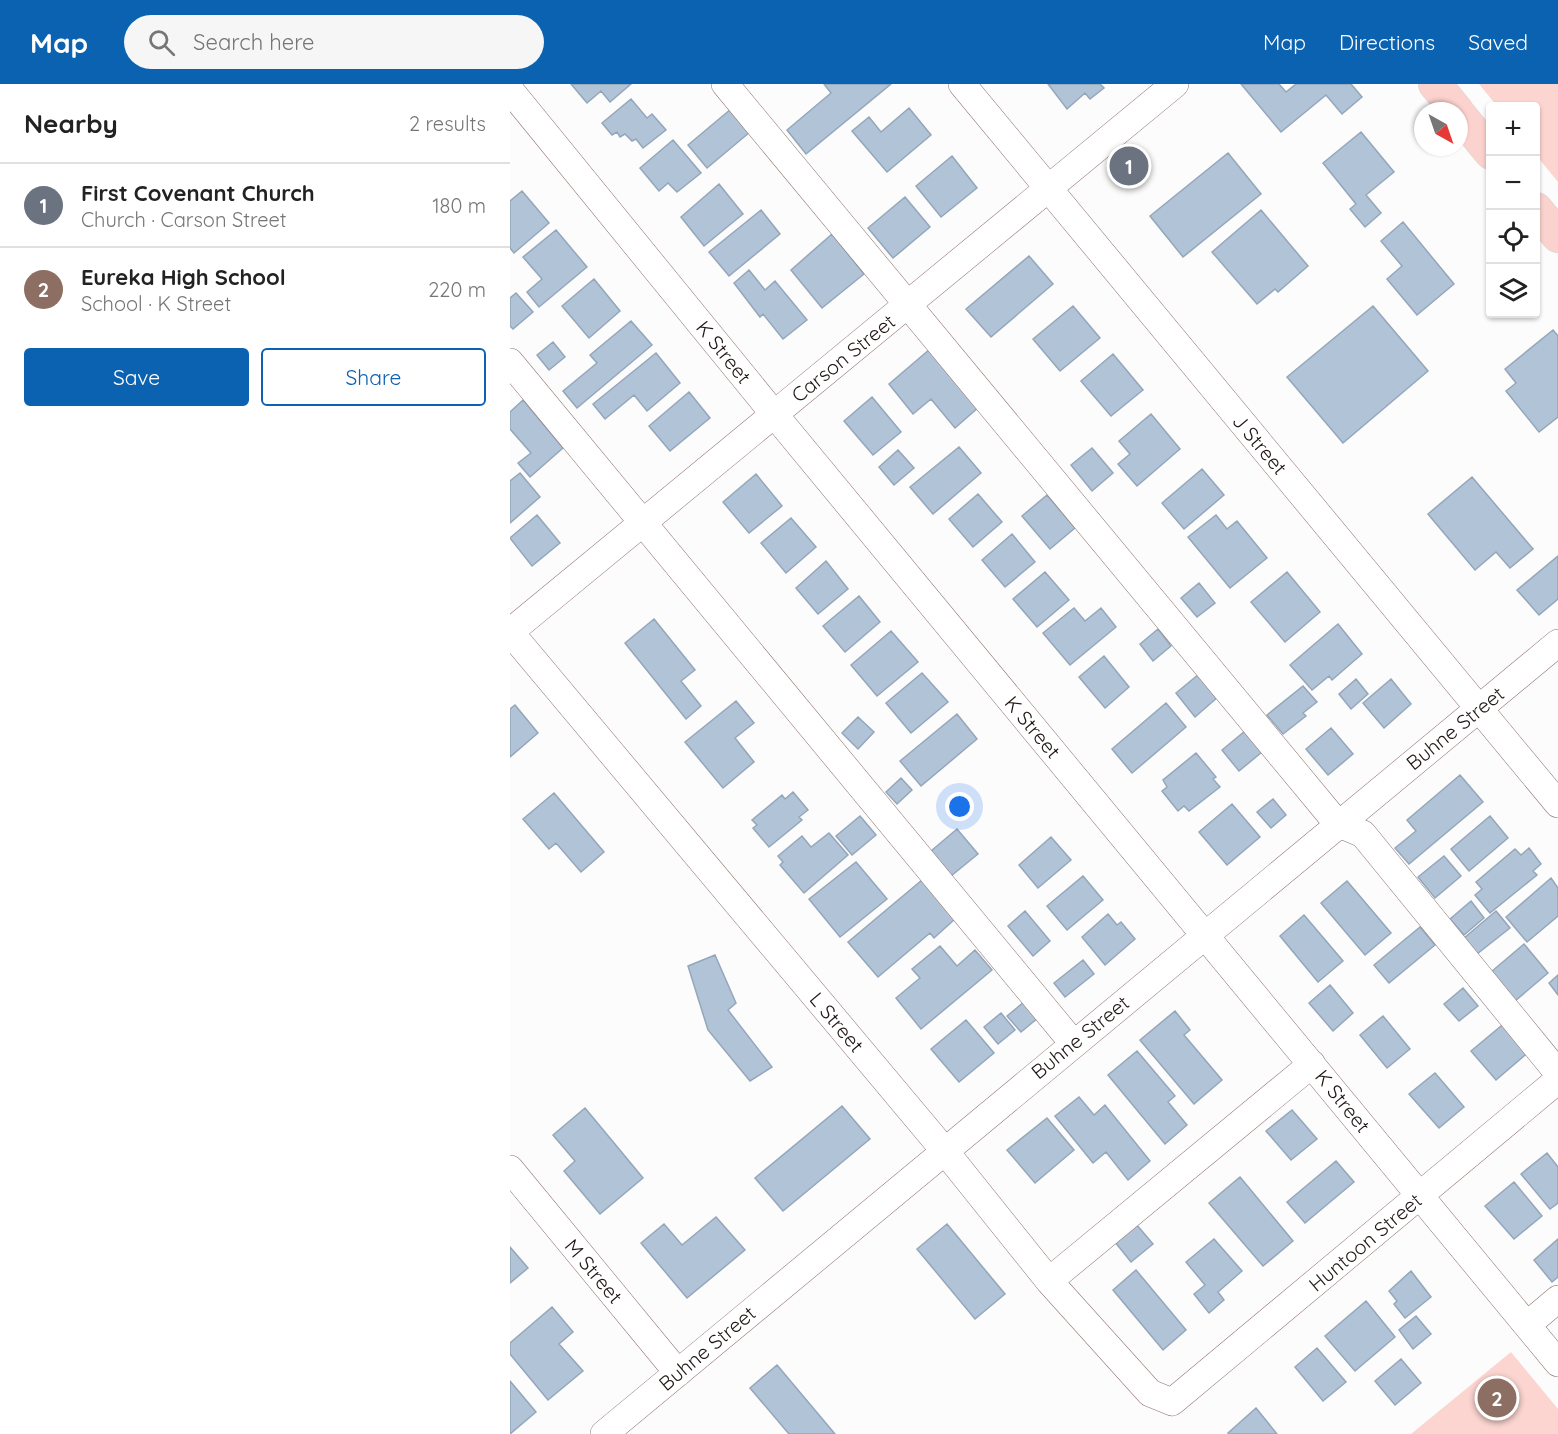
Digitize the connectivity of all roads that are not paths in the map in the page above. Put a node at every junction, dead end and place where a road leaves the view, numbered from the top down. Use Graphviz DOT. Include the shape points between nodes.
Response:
graph roads {
  1 [pos="725,84"];
  2 [pos="962,84"];
  3 [pos="1175,84"];
  4 [pos="1435,84"];
  5 [pos="510,90"];
  6 [pos="1450,102"];
  7 [pos="1468,124"];
  8 [pos="1486,147"];
  9 [pos="1048,189"];
  10 [pos="1538,210"];
  11 [pos="1558,236"];
  12 [pos="908,305"];
  13 [pos="510,362"];
  14 [pos="774,414"];
  15 [pos="642,523"];
  16 [pos="510,632"];
  17 [pos="1558,643"];
  18 [pos="1479,708"];
  19 [pos="1558,804"];
  20 [pos="1337,823"];
  21 [pos="1205,935"];
  22 [pos="1073,1043"];
  23 [pos="1312,1064"];
  24 [pos="1558,1073"];
  25 [pos="1558,1080"];
  26 [pos="944,1150"];
  27 [pos="510,1169"];
  28 [pos="1420,1196"];
  29 [pos="1049,1281"];
  30 [pos="1558,1299"];
  31 [pos="1527,1325"];
  32 [pos="1558,1362"];
  33 [pos="678,1373"];
  34 [pos="1172,1402"];
  35 [pos="604,1434"];
  1 -- 12 [label="street"];
  2 -- 9 [label="street, J Street"];
  3 -- 9 [label="street, Carson Street"];
  4 -- 6 [label="main road"];
  5 -- 14 [label="street, K Street"];
  7 -- 8 [label="main road"];
  9 -- 12 [label="street, Carson Street"];
  9 -- 18 [label="street, J Street"];
  10 -- 11 [label="main road"];
  12 -- 14 [label="street, Carson Street"];
  12 -- 20 [label="street"];
  13 -- 15 [label="street"];
  14 -- 15 [label="street, Carson Street"];
  14 -- 21 [label="street, K Street"];
  15 -- 16 [label="street, Carson Street"];
  15 -- 22 [label="street"];
  16 -- 26 [label="street, L Street"];
  17 -- 18 [label="street, Buhne Street"];
  18 -- 19 [label="street, J Street"];
  18 -- 20 [label="street, Buhne Street"];
  20 -- 21 [label="street, Buhne Street"];
  20 -- 24 [label="street" via="1363,834"];
  21 -- 22 [label="street, Buhne Street"];
  21 -- 23 [label="street, K Street"];
  22 -- 26 [label="street, Buhne Street"];
  23 -- 28 [label="street, K Street"];
  23 -- 29 [label="street"];
  25 -- 28 [label="street, Huntoon Street"];
  26 -- 29 [label="street, L Street"];
  26 -- 33 [label="street, Buhne Street"];
  27 -- 33 [label="street, M Street"];
  28 -- 31 [label="street, K Street"];
  28 -- 34 [label="street, Huntoon Street"];
  29 -- 34 [label="street, L Street" via="1150,1393"];
  30 -- 31 [label="street"];
  31 -- 32 [label="street, K Street"];
  33 -- 35 [label="street, Buhne Street"];
}
